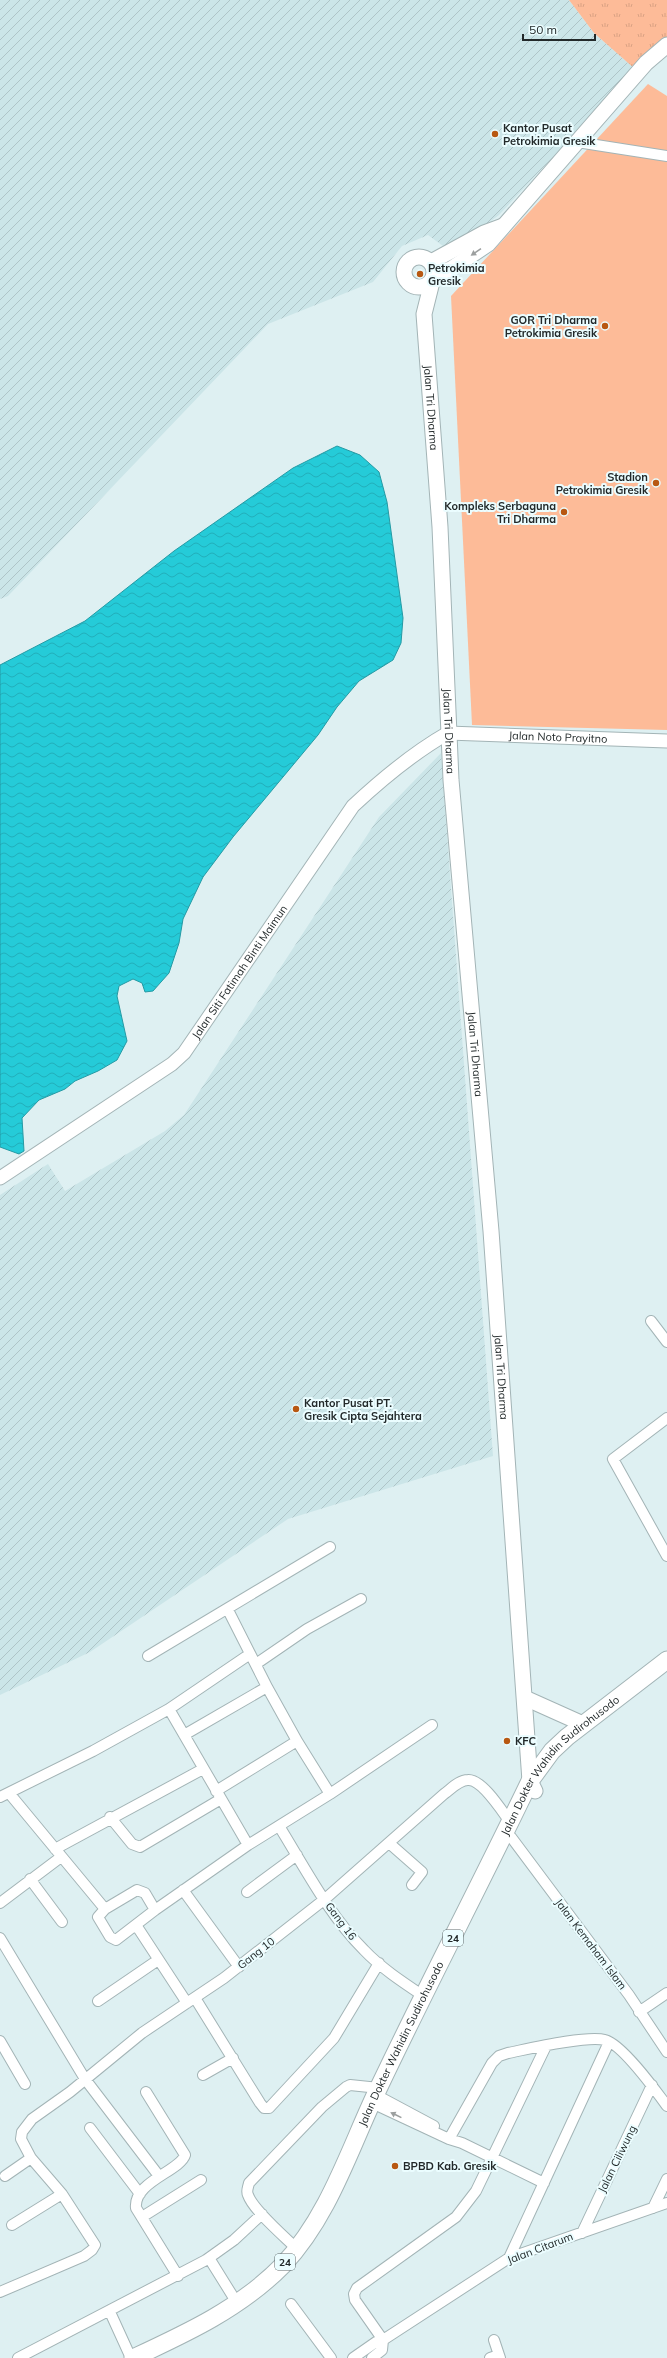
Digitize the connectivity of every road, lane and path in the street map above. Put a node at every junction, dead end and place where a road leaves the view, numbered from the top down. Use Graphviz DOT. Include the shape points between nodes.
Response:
graph roads {
  1 [pos="667,45"];
  2 [pos="577,142"];
  3 [pos="667,156"];
  4 [pos="433,271"];
  5 [pos="410,284"];
  6 [pos="424,314"];
  7 [pos="448,733"];
  8 [pos="667,742"];
  9 [pos="0,1178"];
  10 [pos="651,1321"];
  11 [pos="667,1342"];
  12 [pos="667,1418"];
  13 [pos="330,1547"];
  14 [pos="667,1556"];
  15 [pos="361,1599"];
  16 [pos="228,1610"];
  17 [pos="250,1654"];
  18 [pos="148,1656"];
  19 [pos="667,1660"];
  20 [pos="256,1664"];
  21 [pos="667,1674"];
  22 [pos="267,1687"];
  23 [pos="525,1698"];
  24 [pos="169,1709"];
  25 [pos="432,1725"];
  26 [pos="587,1727"];
  27 [pos="184,1735"];
  28 [pos="297,1741"];
  29 [pos="203,1769"];
  30 [pos="532,1786"];
  31 [pos="330,1794"];
  32 [pos="4,1795"];
  33 [pos="218,1795"];
  34 [pos="110,1817"];
  35 [pos="279,1826"];
  36 [pos="511,1830"];
  37 [pos="388,1843"];
  38 [pos="248,1845"];
  39 [pos="54,1849"];
  40 [pos="297,1855"];
  41 [pos="61,1857"];
  42 [pos="30,1879"];
  43 [pos="412,1885"];
  44 [pos="183,1890"];
  45 [pos="247,1892"];
  46 [pos="325,1899"];
  47 [pos="0,1903"];
  48 [pos="105,1909"];
  49 [pos="155,1910"];
  50 [pos="62,1922"];
  51 [pos="136,1925"];
  52 [pos="0,1938"];
  53 [pos="158,1960"];
  54 [pos="379,1963"];
  55 [pos="239,1966"];
  56 [pos="667,1993"];
  57 [pos="425,1997"];
  58 [pos="191,2000"];
  59 [pos="98,2001"];
  60 [pos="638,2012"];
  61 [pos="0,2041"];
  62 [pos="609,2042"];
  63 [pos="546,2046"];
  64 [pos="667,2052"];
  65 [pos="233,2058"];
  66 [pos="203,2075"];
  67 [pos="84,2079"];
  68 [pos="24,2084"];
  69 [pos="652,2086"];
  70 [pos="146,2092"];
  71 [pos="379,2099"];
  72 [pos="667,2106"];
  73 [pos="90,2128"];
  74 [pos="453,2138"];
  75 [pos="31,2158"];
  76 [pos="492,2159"];
  77 [pos="5,2176"];
  78 [pos="159,2176"];
  79 [pos="667,2179"];
  80 [pos="201,2180"];
  81 [pos="544,2183"];
  82 [pos="62,2194"];
  83 [pos="140,2194"];
  84 [pos="667,2203"];
  85 [pos="653,2208"];
  86 [pos="262,2214"];
  87 [pos="142,2217"];
  88 [pos="12,2225"];
  89 [pos="582,2233"];
  90 [pos="297,2249"];
  91 [pos="209,2258"];
  92 [pos="510,2258"];
  93 [pos="178,2276"];
  94 [pos="0,2292"];
  95 [pos="237,2303"];
  96 [pos="290,2304"];
  97 [pos="110,2312"];
  98 [pos="383,2340"];
  99 [pos="494,2340"];
  100 [pos="496,2357"];
  101 [pos="18,2358"];
  102 [pos="132,2358"];
  103 [pos="156,2358"];
  104 [pos="331,2358"];
  105 [pos="353,2358"];
  106 [pos="372,2358"];
  1 -- 2 [label="main road" via="646,63"];
  2 -- 3 [label="street"];
  2 -- 4 [label="main road" via="504,226 484,233"];
  4 -- 5 [label="main road" via="423,287"];
  4 -- 5 [label="main road" via="421,257 409,261 404,273"];
  4 -- 6 [label="main road, Jalan Tri Dharma"];
  5 -- 6 [label="main road, Jalan Tri Dharma"];
  6 -- 7 [label="main road, Jalan Tri Dharma" via="440,527"];
  7 -- 8 [label="street, Jalan Noto Prayitno"];
  7 -- 9 [label="street, Jalan Siti Fatimah Binti Maimun" via="426,745 384,776 353,806 184,1053 172,1064"];
  7 -- 23 [label="main road, Jalan Tri Dharma" via="490,1223"];
  10 -- 11 [label="street"];
  12 -- 14 [label="street" via="612,1459"];
  13 -- 16 [label="street"];
  15 -- 20 [label="street" via="307,1629"];
  16 -- 17 [label="street"];
  16 -- 18 [label="street"];
  17 -- 20 [label="street"];
  17 -- 24 [label="street"];
  19 -- 26 [label="highway, Jalan Dokter Wahidin Sudirohusodo / 24"];
  20 -- 22 [label="street"];
  21 -- 26 [label="highway, Jalan Dokter Wahidin Sudirohusodo / 24"];
  22 -- 27 [label="street"];
  22 -- 28 [label="street"];
  23 -- 26 [label="main road"];
  23 -- 30 [label="main road, Jalan Tri Dharma"];
  24 -- 27 [label="street"];
  24 -- 32 [label="street" via="93,1751"];
  25 -- 31 [label="street"];
  26 -- 30 [label="highway, Jalan Dokter Wahidin Sudirohusodo / 24" via="570,1750"];
  27 -- 29 [label="street"];
  28 -- 31 [label="street"];
  28 -- 33 [label="street"];
  29 -- 33 [label="street"];
  29 -- 34 [label="street"];
  30 -- 36 [label="highway, Jalan Dokter Wahidin Sudirohusodo / 24"];
  31 -- 35 [label="street"];
  32 -- 39 [label="street"];
  33 -- 34 [label="street" via="140,1847 132,1844"];
  33 -- 38 [label="street"];
  34 -- 39 [label="street"];
  35 -- 38 [label="street"];
  35 -- 40 [label="street, Gang 16"];
  36 -- 37 [label="street, Gang 10" via="480,1783 469,1780 461,1782 444,1794"];
  36 -- 57 [label="highway, Jalan Dokter Wahidin Sudirohusodo / 24"];
  36 -- 60 [label="street, Jalan Kemaham Islam" via="628,1994"];
  36 -- 71 [label="highway, Jalan Dokter Wahidin Sudirohusodo / 24"];
  37 -- 43 [label="street" via="422,1872"];
  37 -- 46 [label="street, Gang 10"];
  38 -- 44 [label="street"];
  39 -- 41 [label="street"];
  40 -- 45 [label="street"];
  40 -- 46 [label="street, Gang 16"];
  41 -- 42 [label="street"];
  41 -- 48 [label="street"];
  42 -- 47 [label="street"];
  42 -- 50 [label="street"];
  44 -- 49 [label="street"];
  44 -- 55 [label="street"];
  46 -- 54 [label="street, Gang 16" via="364,1950"];
  46 -- 55 [label="street, Gang 10"];
  48 -- 49 [label="street" via="137,1890 145,1893"];
  48 -- 51 [label="street" via="98,1917 113,1940"];
  49 -- 51 [label="street"];
  51 -- 53 [label="street"];
  52 -- 67 [label="street"];
  53 -- 58 [label="street"];
  53 -- 59 [label="street"];
  54 -- 57 [label="street, Gang 16"];
  54 -- 65 [label="street" via="334,2038 273,2106 264,2108"];
  55 -- 58 [label="street, Gang 10"];
  56 -- 60 [label="street"];
  57 -- 71 [label="highway, Jalan Dokter Wahidin Sudirohusodo / 24"];
  58 -- 65 [label="street"];
  58 -- 67 [label="street, Gang 10" via="142,2033"];
  60 -- 64 [label="street, Jalan Kemaham Islam"];
  61 -- 68 [label="street"];
  62 -- 63 [label="street" via="599,2039"];
  62 -- 69 [label="street"];
  62 -- 81 [label="street"];
  63 -- 74 [label="street" via="499,2056 492,2063"];
  63 -- 76 [label="street"];
  65 -- 66 [label="street"];
  67 -- 75 [label="street, Gang 10" via="32,2119 22,2132 22,2139"];
  67 -- 78 [label="street"];
  69 -- 72 [label="street"];
  69 -- 89 [label="street, Jalan Ciliwung"];
  70 -- 78 [label="street" via="186,2155 183,2160"];
  71 -- 74 [label="street"];
  71 -- 86 [label="street" via="350,2085 322,2107 249,2183 248,2197"];
  71 -- 90 [label="highway, Jalan Dokter Wahidin Sudirohusodo / 24" via="330,2194"];
  71 -- 103 [label="highway, Jalan Dokter Wahidin Sudirohusodo / 24" via="325,2223 298,2263 276,2286 248,2308 210,2332"];
  73 -- 83 [label="street"];
  74 -- 76 [label="street"];
  75 -- 77 [label="street"];
  75 -- 82 [label="street"];
  76 -- 81 [label="street"];
  76 -- 98 [label="street" via="463,2211 357,2288 355,2300"];
  78 -- 83 [label="street"];
  79 -- 85 [label="street"];
  80 -- 87 [label="street"];
  81 -- 92 [label="street"];
  82 -- 88 [label="street"];
  82 -- 94 [label="street" via="94,2241 92,2250"];
  83 -- 87 [label="street" via="135,2204"];
  84 -- 85 [label="street, Jalan Citarum"];
  85 -- 89 [label="street, Jalan Citarum"];
  86 -- 90 [label="street"];
  86 -- 91 [label="street" via="234,2240"];
  87 -- 93 [label="street"];
  89 -- 92 [label="street, Jalan Citarum"];
  90 -- 95 [label="highway, Jalan Dokter Wahidin Sudirohusodo / 24" via="270,2278"];
  91 -- 93 [label="street"];
  91 -- 95 [label="street"];
  92 -- 98 [label="street, Jalan Citarum"];
  93 -- 97 [label="street"];
  95 -- 102 [label="highway, Jalan Dokter Wahidin Sudirohusodo / 24" via="180,2336"];
  96 -- 104 [label="street"];
  97 -- 101 [label="street"];
  97 -- 102 [label="street"];
  98 -- 105 [label="street, Jalan Citarum"];
  98 -- 106 [label="street, Jalan Citarum" via="382,2350"];
  99 -- 100 [label="street"];
}
